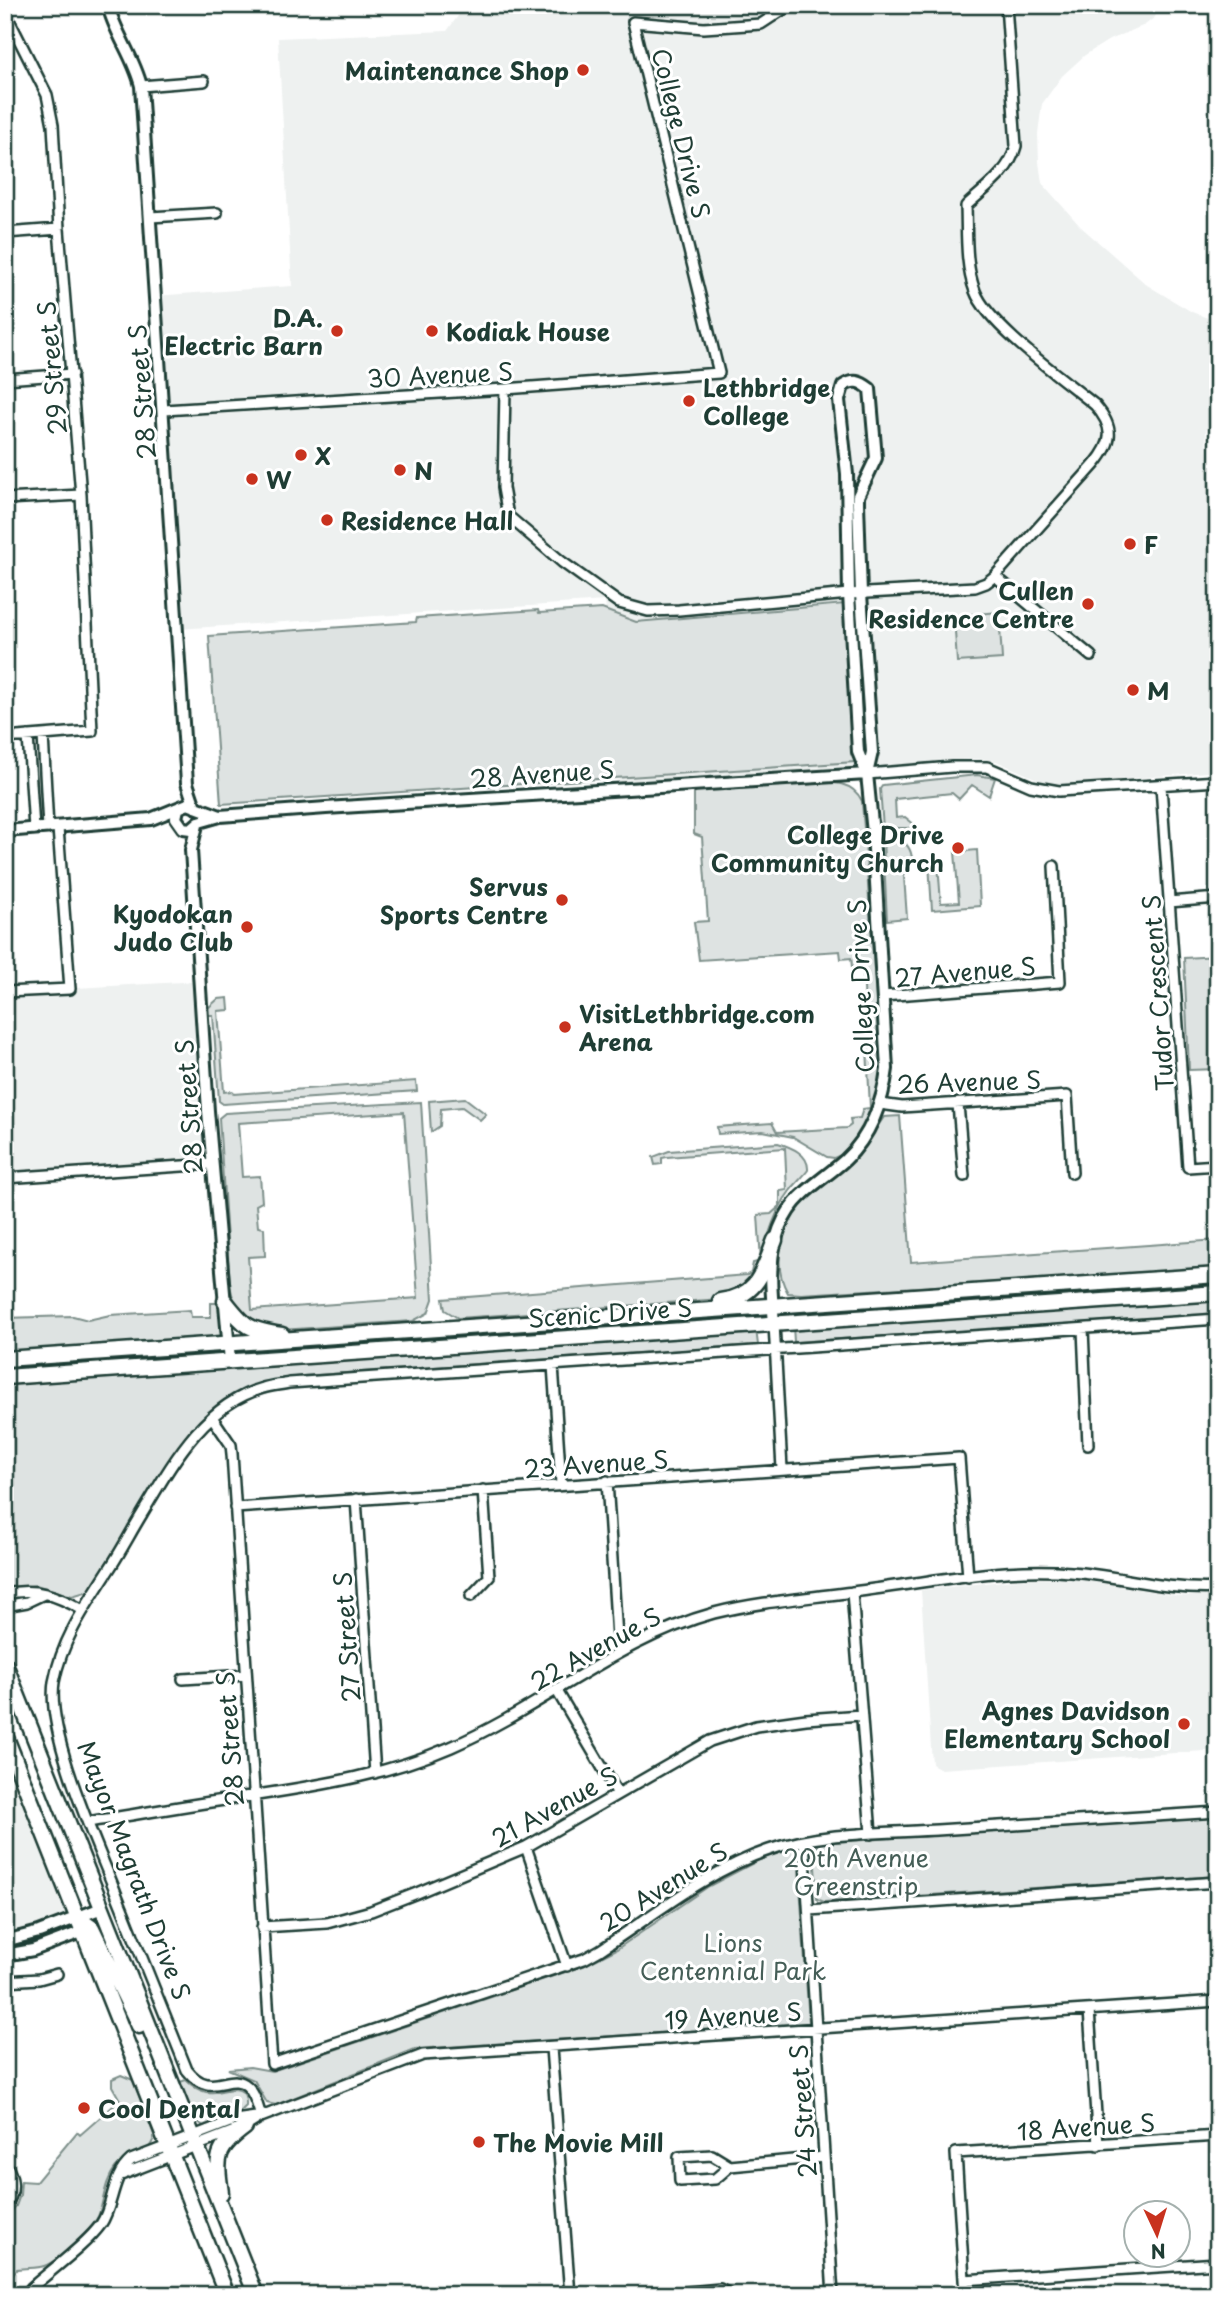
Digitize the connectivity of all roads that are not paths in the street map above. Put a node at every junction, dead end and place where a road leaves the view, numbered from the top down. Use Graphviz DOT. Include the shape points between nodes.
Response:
graph roads {
  1 [pos="108,5"];
  2 [pos="790,5"];
  3 [pos="1006,5"];
  4 [pos="5,12"];
  5 [pos="204,80"];
  6 [pos="141,86"];
  7 [pos="216,213"];
  8 [pos="149,217"];
  9 [pos="59,229"];
  10 [pos="5,233"];
  11 [pos="719,373"];
  12 [pos="72,374"];
  13 [pos="5,379"];
  14 [pos="505,390"];
  15 [pos="164,410"];
  16 [pos="847,474"];
  17 [pos="868,477"];
  18 [pos="80,495"];
  19 [pos="5,499"];
  20 [pos="995,576"];
  21 [pos="855,594"];
  22 [pos="1091,656"];
  23 [pos="43,735"];
  24 [pos="28,736"];
  25 [pos="5,738"];
  26 [pos="867,774"];
  27 [pos="1218,782"];
  28 [pos="187,783"];
  29 [pos="1161,786"];
  30 [pos="180,808"];
  31 [pos="197,808"];
  32 [pos="220,816"];
  33 [pos="151,820"];
  34 [pos="198,824"];
  35 [pos="181,827"];
  36 [pos="53,828"];
  37 [pos="34,829"];
  38 [pos="5,831"];
  39 [pos="191,850"];
  40 [pos="1054,866"];
  41 [pos="1218,898"];
  42 [pos="1169,902"];
  43 [pos="5,992"];
  44 [pos="883,996"];
  45 [pos="880,1104"];
  46 [pos="957,1104"];
  47 [pos="212,1164"];
  48 [pos="1218,1166"];
  49 [pos="1072,1173"];
  50 [pos="964,1176"];
  51 [pos="5,1178"];
  52 [pos="775,1240"];
  53 [pos="1218,1275"];
  54 [pos="1218,1293"];
  55 [pos="225,1301"];
  56 [pos="773,1306"];
  57 [pos="594,1317"];
  58 [pos="1218,1319"];
  59 [pos="774,1324"];
  60 [pos="1083,1329"];
  61 [pos="308,1339"];
  62 [pos="229,1345"];
  63 [pos="775,1350"];
  64 [pos="5,1358"];
  65 [pos="230,1361"];
  66 [pos="553,1365"];
  67 [pos="5,1377"];
  68 [pos="212,1417"];
  69 [pos="1088,1444"];
  70 [pos="782,1469"];
  71 [pos="607,1481"];
  72 [pos="561,1484"];
  73 [pos="483,1490"];
  74 [pos="356,1499"];
  75 [pos="235,1508"];
  76 [pos="968,1577"];
  77 [pos="1218,1588"];
  78 [pos="852,1592"];
  79 [pos="5,1594"];
  80 [pos="44,1594"];
  81 [pos="471,1596"];
  82 [pos="5,1606"];
  83 [pos="83,1610"];
  84 [pos="618,1653"];
  85 [pos="5,1664"];
  86 [pos="246,1675"];
  87 [pos="183,1679"];
  88 [pos="557,1691"];
  89 [pos="861,1715"];
  90 [pos="5,1735"];
  91 [pos="375,1773"];
  92 [pos="618,1794"];
  93 [pos="254,1795"];
  94 [pos="1218,1812"];
  95 [pos="88,1822"];
  96 [pos="871,1834"];
  97 [pos="804,1841"];
  98 [pos="526,1847"];
  99 [pos="1218,1882"];
  100 [pos="809,1910"];
  101 [pos="104,1915"];
  102 [pos="84,1926"];
  103 [pos="262,1927"];
  104 [pos="5,1941"];
  105 [pos="5,1955"];
  106 [pos="567,1966"];
  107 [pos="57,1974"];
  108 [pos="5,1981"];
  109 [pos="1218,2001"];
  110 [pos="1089,2010"];
  111 [pos="816,2029"];
  112 [pos="551,2048"];
  113 [pos="272,2064"];
  114 [pos="167,2071"];
  115 [pos="261,2117"];
  116 [pos="245,2127"];
  117 [pos="1218,2136"];
  118 [pos="194,2142"];
  119 [pos="1098,2145"];
  120 [pos="169,2152"];
  121 [pos="824,2157"];
  122 [pos="5,2163"];
  123 [pos="730,2165"];
  124 [pos="5,2206"];
  125 [pos="223,2212"];
  126 [pos="1218,2263"];
  127 [pos="964,2280"];
  128 [pos="31,2288"];
  129 [pos="833,2294"];
  130 [pos="227,2295"];
  131 [pos="256,2295"];
  132 [pos="570,2295"];
  133 [pos="688,2295"];
  134 [pos="730,2295"];
  135 [pos="798,2295"];
  136 [pos="965,2295"];
  1 -- 6 [label="street, 28 Street S"];
  2 -- 11 [label="street, College Drive S" via="761,24 704,28 633,22"];
  3 -- 20 [label="street" via="1016,146 1002,174 966,206 975,292 1008,333 1096,405 1110,436 1106,450"];
  4 -- 9 [label="street, 29 Street S" via="51,110"];
  5 -- 6 [label="street"];
  6 -- 8 [label="street, 28 Street S"];
  7 -- 8 [label="street"];
  8 -- 15 [label="street, 28 Street S"];
  9 -- 10 [label="street"];
  9 -- 12 [label="street, 29 Street S"];
  11 -- 14 [label="street, 30 Avenue S"];
  12 -- 13 [label="street"];
  12 -- 18 [label="street, 29 Street S"];
  14 -- 15 [label="street, 30 Avenue S"];
  14 -- 21 [label="street" via="503,488 508,516 619,603 648,611 679,610"];
  15 -- 28 [label="street, 28 Street S"];
  16 -- 17 [label="street"];
  16 -- 17 [label="street, College Drive S" via="839,396 843,386 855,381 870,389 872,398 876,458"];
  16 -- 21 [label="street, College Drive S"];
  17 -- 21 [label="street, College Drive S" via="858,496"];
  18 -- 19 [label="street"];
  18 -- 23 [label="street, 29 Street S" via="92,731"];
  20 -- 21 [label="street" via="975,587"];
  20 -- 22 [label="street"];
  21 -- 26 [label="street, College Drive S" via="858,752"];
  23 -- 24 [label="street"];
  23 -- 36 [label="street"];
  24 -- 25 [label="street"];
  24 -- 37 [label="street"];
  26 -- 29 [label="street" via="969,766 986,767 1052,791"];
  26 -- 32 [label="street, 28 Avenue S"];
  26 -- 44 [label="street, College Drive S"];
  27 -- 29 [label="street"];
  28 -- 30 [label="street"];
  28 -- 31 [label="street"];
  29 -- 42 [label="street, Tudor Crescent S"];
  30 -- 31 [label="street" via="188,804"];
  30 -- 33 [label="street"];
  30 -- 35 [label="street" via="176,818"];
  31 -- 32 [label="street"];
  31 -- 34 [label="street"];
  32 -- 34 [label="street"];
  33 -- 35 [label="street"];
  33 -- 36 [label="street"];
  34 -- 35 [label="street" via="191,829"];
  34 -- 39 [label="street"];
  35 -- 39 [label="street"];
  36 -- 37 [label="street"];
  36 -- 43 [label="street" via="70,989"];
  37 -- 38 [label="street"];
  39 -- 47 [label="street, 28 Street S"];
  40 -- 44 [label="street, 27 Avenue S" via="1060,982"];
  41 -- 42 [label="street"];
  42 -- 48 [label="street, Tudor Crescent S" via="1188,1167"];
  44 -- 45 [label="street, College Drive S" via="887,1069"];
  45 -- 46 [label="street, 26 Avenue S"];
  45 -- 52 [label="street, College Drive S" via="845,1159 796,1200"];
  46 -- 49 [label="street, 26 Avenue S" via="1067,1096"];
  46 -- 50 [label="street"];
  47 -- 51 [label="street"];
  47 -- 55 [label="street, 28 Street S"];
  52 -- 56 [label="street, College Drive S"];
  52 -- 57 [label="main road" via="756,1284 732,1300"];
  53 -- 56 [label="main road, Scenic Drive S"];
  54 -- 59 [label="main road, Scenic Drive S"];
  55 -- 61 [label="main road" via="254,1330"];
  55 -- 62 [label="street, 28 Street S"];
  56 -- 57 [label="main road, Scenic Drive S"];
  56 -- 59 [label="street, College Drive S"];
  57 -- 61 [label="main road, Scenic Drive S"];
  58 -- 60 [label="street, Scenic Drive S"];
  59 -- 63 [label="street"];
  59 -- 65 [label="main road, Scenic Drive S"];
  60 -- 63 [label="street, Scenic Drive S"];
  60 -- 69 [label="street"];
  61 -- 62 [label="main road, Scenic Drive S"];
  62 -- 64 [label="main road, Scenic Drive S"];
  62 -- 65 [label="street, 28 Street S"];
  63 -- 66 [label="street, Scenic Drive S"];
  63 -- 70 [label="street"];
  65 -- 67 [label="main road, Scenic Drive S"];
  66 -- 68 [label="street, Scenic Drive S" via="289,1383 245,1395"];
  66 -- 72 [label="street"];
  68 -- 75 [label="street, 28 Street S" via="231,1445"];
  68 -- 83 [label="street, Mayor Magrath Drive S" via="193,1434 165,1475"];
  70 -- 71 [label="street, 23 Avenue S"];
  70 -- 76 [label="street, 23 Avenue S" via="959,1458"];
  71 -- 72 [label="street, 23 Avenue S"];
  71 -- 84 [label="street"];
  72 -- 73 [label="street, 23 Avenue S"];
  73 -- 74 [label="street, 23 Avenue S"];
  73 -- 81 [label="street" via="489,1577"];
  74 -- 75 [label="street, 23 Avenue S"];
  74 -- 91 [label="street, 27 Street S"];
  75 -- 86 [label="street, 28 Street S"];
  76 -- 77 [label="street, 22 Avenue S" via="1072,1572 1163,1587"];
  76 -- 78 [label="street, 22 Avenue S"];
  78 -- 84 [label="street, 22 Avenue S" via="716,1613 661,1631"];
  78 -- 89 [label="street"];
  79 -- 80 [label="street" via="26,1589"];
  80 -- 82 [label="street"];
  80 -- 83 [label="street"];
  83 -- 95 [label="street, Mayor Magrath Drive S" via="62,1654 53,1711"];
  84 -- 88 [label="street, 22 Avenue S"];
  85 -- 101 [label="main road, Mayor Magrath Drive S"];
  86 -- 87 [label="street"];
  86 -- 93 [label="street, 28 Street S"];
  88 -- 91 [label="street, 22 Avenue S" via="452,1747"];
  88 -- 92 [label="street"];
  89 -- 92 [label="street, 21 Avenue S" via="756,1726 710,1741"];
  89 -- 96 [label="street"];
  90 -- 102 [label="main road"];
  91 -- 93 [label="street, 22 Avenue S"];
  92 -- 98 [label="street, 21 Avenue S"];
  93 -- 95 [label="street, 22 Avenue S"];
  93 -- 103 [label="street, 28 Street S"];
  94 -- 96 [label="street, 20 Avenue S"];
  95 -- 115 [label="street, Mayor Magrath Drive S" via="187,2070 206,2085 244,2084"];
  96 -- 97 [label="street, 20 Avenue S"];
  97 -- 100 [label="street, 24 Street S"];
  97 -- 106 [label="street, 20 Avenue S" via="738,1862"];
  98 -- 103 [label="street, 21 Avenue S" via="371,1911 327,1923"];
  98 -- 106 [label="street"];
  99 -- 100 [label="street"];
  100 -- 111 [label="street, 24 Street S"];
  101 -- 102 [label="street"];
  101 -- 102 [label="street"];
  101 -- 114 [label="main road, Mayor Magrath Drive S"];
  102 -- 104 [label="street"];
  102 -- 105 [label="street" via="33,1950"];
  102 -- 114 [label="main road" via="148,2045"];
  102 -- 120 [label="main road"];
  103 -- 113 [label="street, 28 Street S"];
  106 -- 113 [label="street, 20 Avenue S"];
  107 -- 108 [label="street"];
  109 -- 110 [label="street, 19 Avenue S"];
  110 -- 111 [label="street, 19 Avenue S"];
  110 -- 119 [label="street"];
  111 -- 112 [label="street, 19 Avenue S"];
  111 -- 121 [label="street, 24 Street S"];
  112 -- 115 [label="street, 19 Avenue S" via="423,2055"];
  112 -- 132 [label="street"];
  114 -- 118 [label="main road, Mayor Magrath Drive S"];
  115 -- 116 [label="street, 19 Avenue S"];
  115 -- 118 [label="street, 19 Avenue S" via="235,2120"];
  116 -- 118 [label="street, 19 Avenue S"];
  116 -- 125 [label="main road" via="227,2140 218,2154"];
  117 -- 119 [label="street, 18 Avenue S"];
  118 -- 120 [label="street, 19 Avenue S"];
  118 -- 125 [label="main road, Mayor Magrath Drive S"];
  119 -- 127 [label="street, 18 Avenue S" via="956,2153"];
  120 -- 128 [label="street, 19 Avenue S" via="131,2160 100,2225"];
  120 -- 130 [label="main road"];
  121 -- 123 [label="street"];
  121 -- 129 [label="street, 24 Street S"];
  122 -- 124 [label="street" via="13,2188"];
  123 -- 123 [label="street" via="712,2155 679,2157 680,2181 715,2179"];
  125 -- 131 [label="main road, Mayor Magrath Drive S"];
  126 -- 127 [label="street"];
  127 -- 136 [label="street"];
  129 -- 135 [label="street"];
  133 -- 134 [label="street" via="720,2289"];
}
